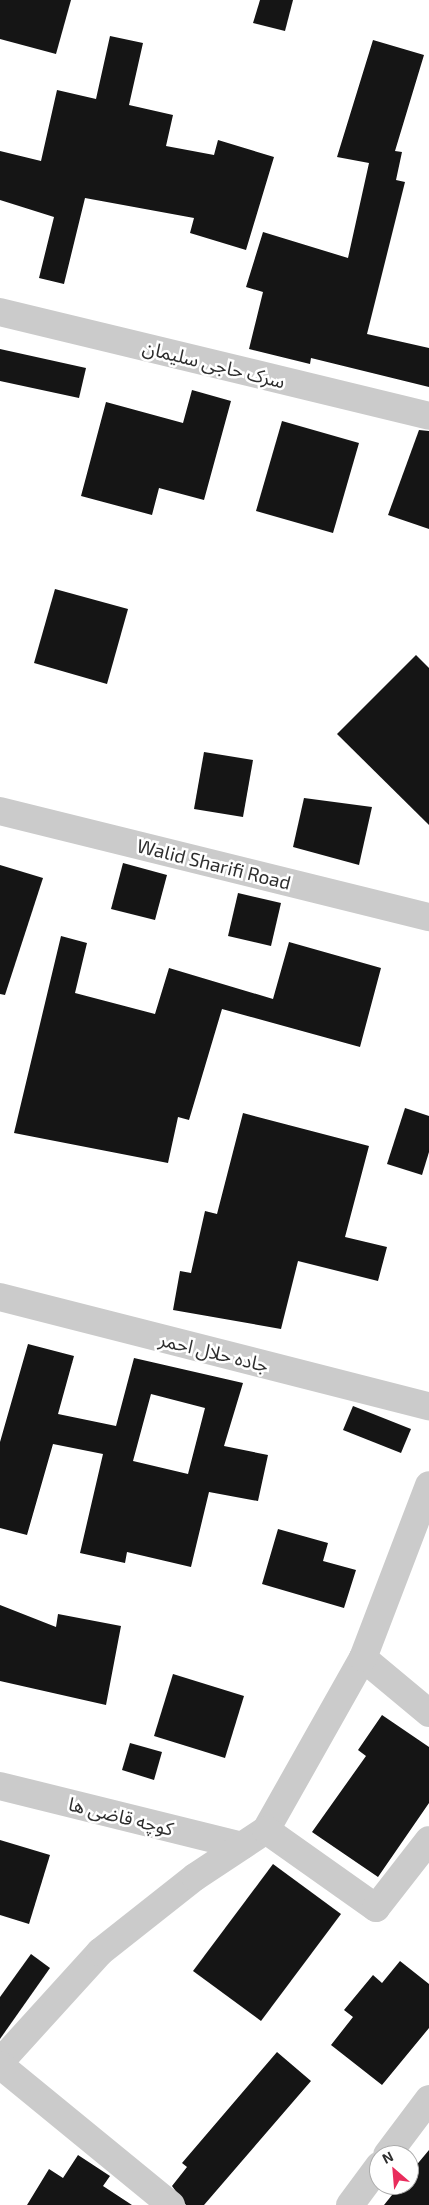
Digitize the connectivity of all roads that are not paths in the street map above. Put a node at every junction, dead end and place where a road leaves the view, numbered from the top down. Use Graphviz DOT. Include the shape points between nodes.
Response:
graph roads {
  1 [pos="0,312"];
  2 [pos="429,416"];
  3 [pos="0,810"];
  4 [pos="429,917"];
  5 [pos="0,1297"];
  6 [pos="429,1406"];
  7 [pos="429,1485"];
  8 [pos="363,1658"];
  9 [pos="429,1713"];
  10 [pos="0,1786"];
  11 [pos="266,1830"];
  12 [pos="429,1840"];
  13 [pos="242,1846"];
  14 [pos="0,2064"];
  15 [pos="429,2099"];
  16 [pos="394,2145"];
  17 [pos="369,2179"];
  18 [pos="171,2205"];
  19 [pos="350,2205"];
  1 -- 2 [label="street, سرک حاجی سلیمان"];
  3 -- 4 [label="street, Walid Sharifi Road"];
  5 -- 6 [label="street, جاده حلال احمر"];
  7 -- 8 [label="street"];
  8 -- 9 [label="street"];
  8 -- 11 [label="street"];
  10 -- 13 [label="street, کوچه قاضی ها"];
  11 -- 12 [label="street" via="376,1908"];
  11 -- 13 [label="street"];
  13 -- 14 [label="street" via="100,1952"];
  14 -- 18 [label="street"];
  15 -- 16 [label="street"];
  17 -- 19 [label="street"];
}
